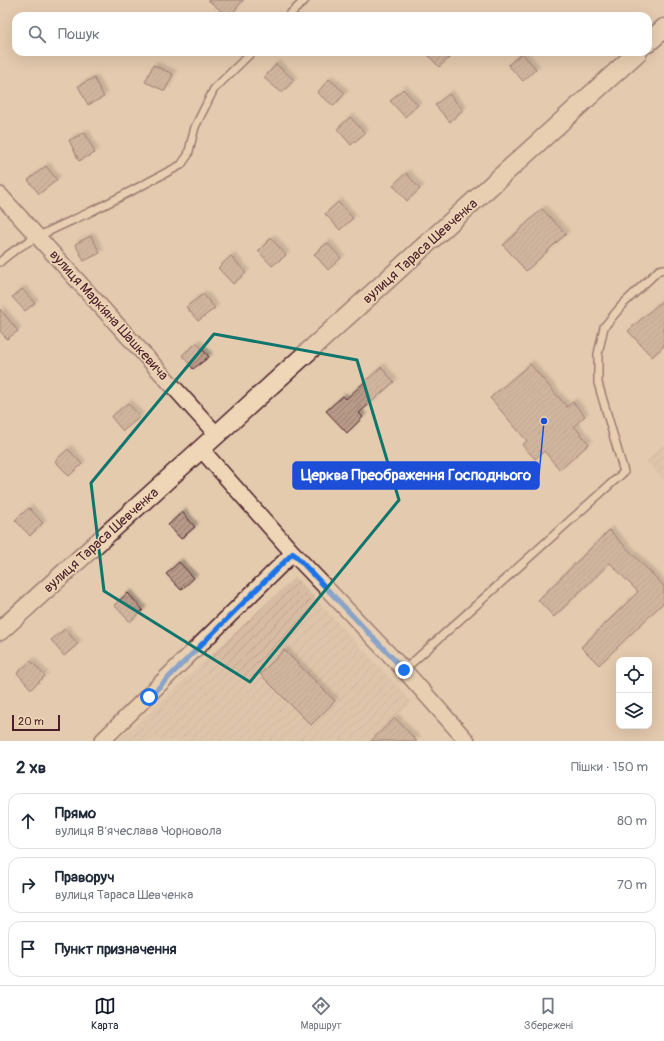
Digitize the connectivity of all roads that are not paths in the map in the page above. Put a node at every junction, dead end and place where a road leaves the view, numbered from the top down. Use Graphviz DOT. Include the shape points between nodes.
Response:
graph roads {
  1 [pos="304,0"];
  2 [pos="292,12"];
  3 [pos="664,28"];
  4 [pos="652,39"];
  5 [pos="248,56"];
  6 [pos="634,56"];
  7 [pos="0,195"];
  8 [pos="38,237"];
  9 [pos="0,262"];
  10 [pos="664,269"];
  11 [pos="217,435"];
  12 [pos="201,449"];
  13 [pos="293,553"];
  14 [pos="0,631"];
  15 [pos="404,670"];
  16 [pos="102,741"];
  17 [pos="467,741"];
  1 -- 2 [label="lane"];
  3 -- 4 [label="street"];
  5 -- 8 [label="lane" via="214,89 194,127 188,154 181,165"];
  6 -- 11 [label="street, вулиця Тараса Шевченка"];
  7 -- 8 [label="street, вулиця Маркіяна Шашкевича"];
  8 -- 9 [label="lane"];
  8 -- 11 [label="street, вулиця Маркіяна Шашкевича"];
  10 -- 15 [label="lane" via="623,304 604,327 598,354 598,383 624,472"];
  11 -- 12 [label="street, вулиця Тараса Шевченка"];
  12 -- 13 [label="street"];
  12 -- 14 [label="street, вулиця Тараса Шевченка"];
  13 -- 15 [label="street"];
  13 -- 16 [label="street"];
  15 -- 17 [label="street"];
}
